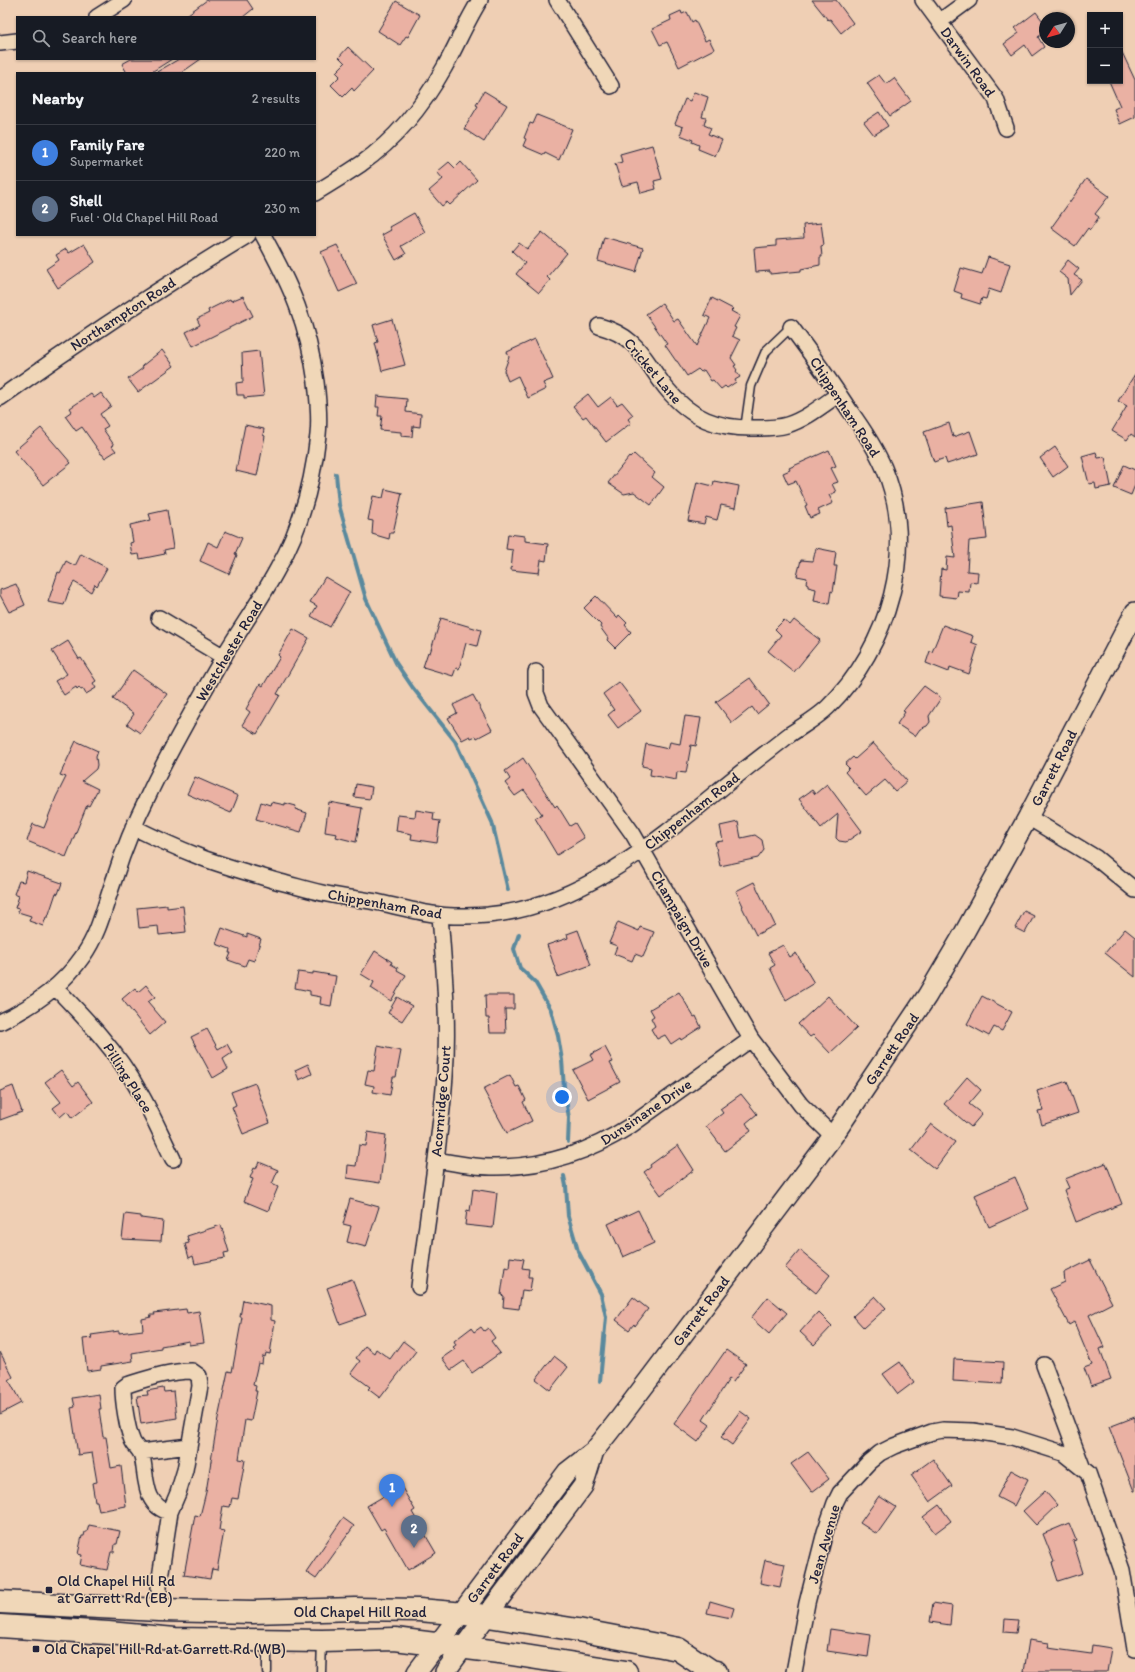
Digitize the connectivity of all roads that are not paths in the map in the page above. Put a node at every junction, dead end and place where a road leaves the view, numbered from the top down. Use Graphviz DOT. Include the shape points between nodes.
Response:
graph roads {
  1 [pos="124,0"];
  2 [pos="480,0"];
  3 [pos="557,0"];
  4 [pos="923,0"];
  5 [pos="969,0"];
  6 [pos="99,16"];
  7 [pos="939,22"];
  8 [pos="16,41"];
  9 [pos="0,43"];
  10 [pos="611,86"];
  11 [pos="1006,128"];
  12 [pos="316,192"];
  13 [pos="246,236"];
  14 [pos="264,236"];
  15 [pos="599,326"];
  16 [pos="791,327"];
  17 [pos="839,394"];
  18 [pos="0,398"];
  19 [pos="744,428"];
  20 [pos="1135,612"];
  21 [pos="160,618"];
  22 [pos="224,657"];
  23 [pos="536,672"];
  24 [pos="1028,817"];
  25 [pos="134,827"];
  26 [pos="642,850"];
  27 [pos="1135,890"];
  28 [pos="440,915"];
  29 [pos="55,987"];
  30 [pos="0,1022"];
  31 [pos="750,1040"];
  32 [pos="833,1136"];
  33 [pos="173,1159"];
  34 [pos="436,1160"];
  35 [pos="418,1287"];
  36 [pos="1044,1365"];
  37 [pos="189,1446"];
  38 [pos="594,1451"];
  39 [pos="141,1452"];
  40 [pos="1083,1469"];
  41 [pos="170,1512"];
  42 [pos="0,1602"];
  43 [pos="159,1610"];
  44 [pos="461,1614"];
  45 [pos="488,1616"];
  46 [pos="0,1626"];
  47 [pos="267,1641"];
  48 [pos="322,1641"];
  49 [pos="437,1645"];
  50 [pos="464,1647"];
  51 [pos="1135,1649"];
  52 [pos="267,1672"];
  53 [pos="321,1672"];
  54 [pos="417,1672"];
  55 [pos="445,1672"];
  56 [pos="626,1672"];
  57 [pos="711,1672"];
  58 [pos="794,1672"];
  1 -- 6 [label="street"];
  2 -- 12 [label="street" via="462,30 445,67 404,125 362,163"];
  3 -- 10 [label="street"];
  4 -- 7 [label="street, Darwin Road"];
  5 -- 7 [label="street"];
  7 -- 11 [label="street, Darwin Road" via="996,99"];
  8 -- 9 [label="street"];
  13 -- 18 [label="street, Northampton Road" via="87,336"];
  14 -- 22 [label="street, Westchester Road" via="294,294 306,327 317,394 318,436 312,475 297,527 278,568"];
  15 -- 19 [label="street, Cricket Lane" via="628,338 683,407 707,422 737,429"];
  16 -- 17 [label="street, Chippenham Road"];
  16 -- 19 [label="lane" via="766,351 751,386"];
  17 -- 19 [label="street, Cricket Lane" via="786,425"];
  17 -- 26 [label="street, Chippenham Road" via="872,443 885,470 895,502 898,536 896,575 888,611 858,671 827,708"];
  20 -- 24 [label="street, Garrett Road"];
  21 -- 22 [label="street"];
  22 -- 25 [label="street, Westchester Road" via="174,745"];
  23 -- 26 [label="street, Champaign Drive" via="536,693 541,706"];
  24 -- 27 [label="street" via="1096,858"];
  24 -- 32 [label="street, Garrett Road" via="927,996"];
  25 -- 28 [label="street, Chippenham Road" via="199,857 231,868 328,894"];
  25 -- 29 [label="street, Westchester Road" via="96,934 84,955"];
  26 -- 28 [label="street, Chippenham Road" via="592,881 541,904 485,915"];
  26 -- 31 [label="street, Champaign Drive"];
  28 -- 34 [label="street, Acornridge Court" via="447,1036"];
  29 -- 30 [label="street, Westchester Road" via="23,1010"];
  29 -- 33 [label="street, Pilling Place" via="103,1038 121,1062 140,1091"];
  31 -- 32 [label="street, Champaign Drive" via="801,1105"];
  31 -- 34 [label="street, Dunsinane Drive" via="630,1126 577,1154 517,1167 490,1167"];
  32 -- 38 [label="street, Garrett Road"];
  34 -- 35 [label="street, Acornridge Court"];
  36 -- 40 [label="street"];
  37 -- 39 [label="street"];
  37 -- 39 [label="street" via="200,1386 199,1376 192,1371 174,1371 123,1388 132,1441"];
  37 -- 41 [label="street" via="180,1488"];
  38 -- 44 [label="street, Garrett Road" via="567,1472"];
  38 -- 45 [label="street, Garrett Road" via="583,1486"];
  39 -- 41 [label="street" via="148,1491 158,1508"];
  40 -- 51 [label="street, Jean Avenue" via="1088,1473 1122,1570"];
  40 -- 58 [label="street, Jean Avenue" via="1063,1453 1012,1436 973,1431 932,1432 880,1453 849,1482 835,1503 807,1604"];
  41 -- 43 [label="street" via="161,1565"];
  42 -- 43 [label="main road, Old Chapel Hill Road"];
  43 -- 44 [label="main road, Old Chapel Hill Road" via="253,1612 355,1609 419,1610"];
  44 -- 45 [label="main road, Old Chapel Hill Road"];
  44 -- 49 [label="street, Garrett Road"];
  45 -- 50 [label="street, Garrett Road"];
  45 -- 57 [label="main road, Old Chapel Hill Road" via="678,1649"];
  46 -- 47 [label="main road, Old Chapel Hill Road" via="108,1632 175,1639"];
  47 -- 48 [label="main road, Old Chapel Hill Road"];
  47 -- 52 [label="lane"];
  48 -- 49 [label="main road, Old Chapel Hill Road" via="395,1639"];
  48 -- 53 [label="lane"];
  49 -- 50 [label="main road, Old Chapel Hill Road"];
  49 -- 54 [label="street, Garrett Road"];
  50 -- 55 [label="street, Garrett Road"];
  50 -- 56 [label="main road, Old Chapel Hill Road"];
}
